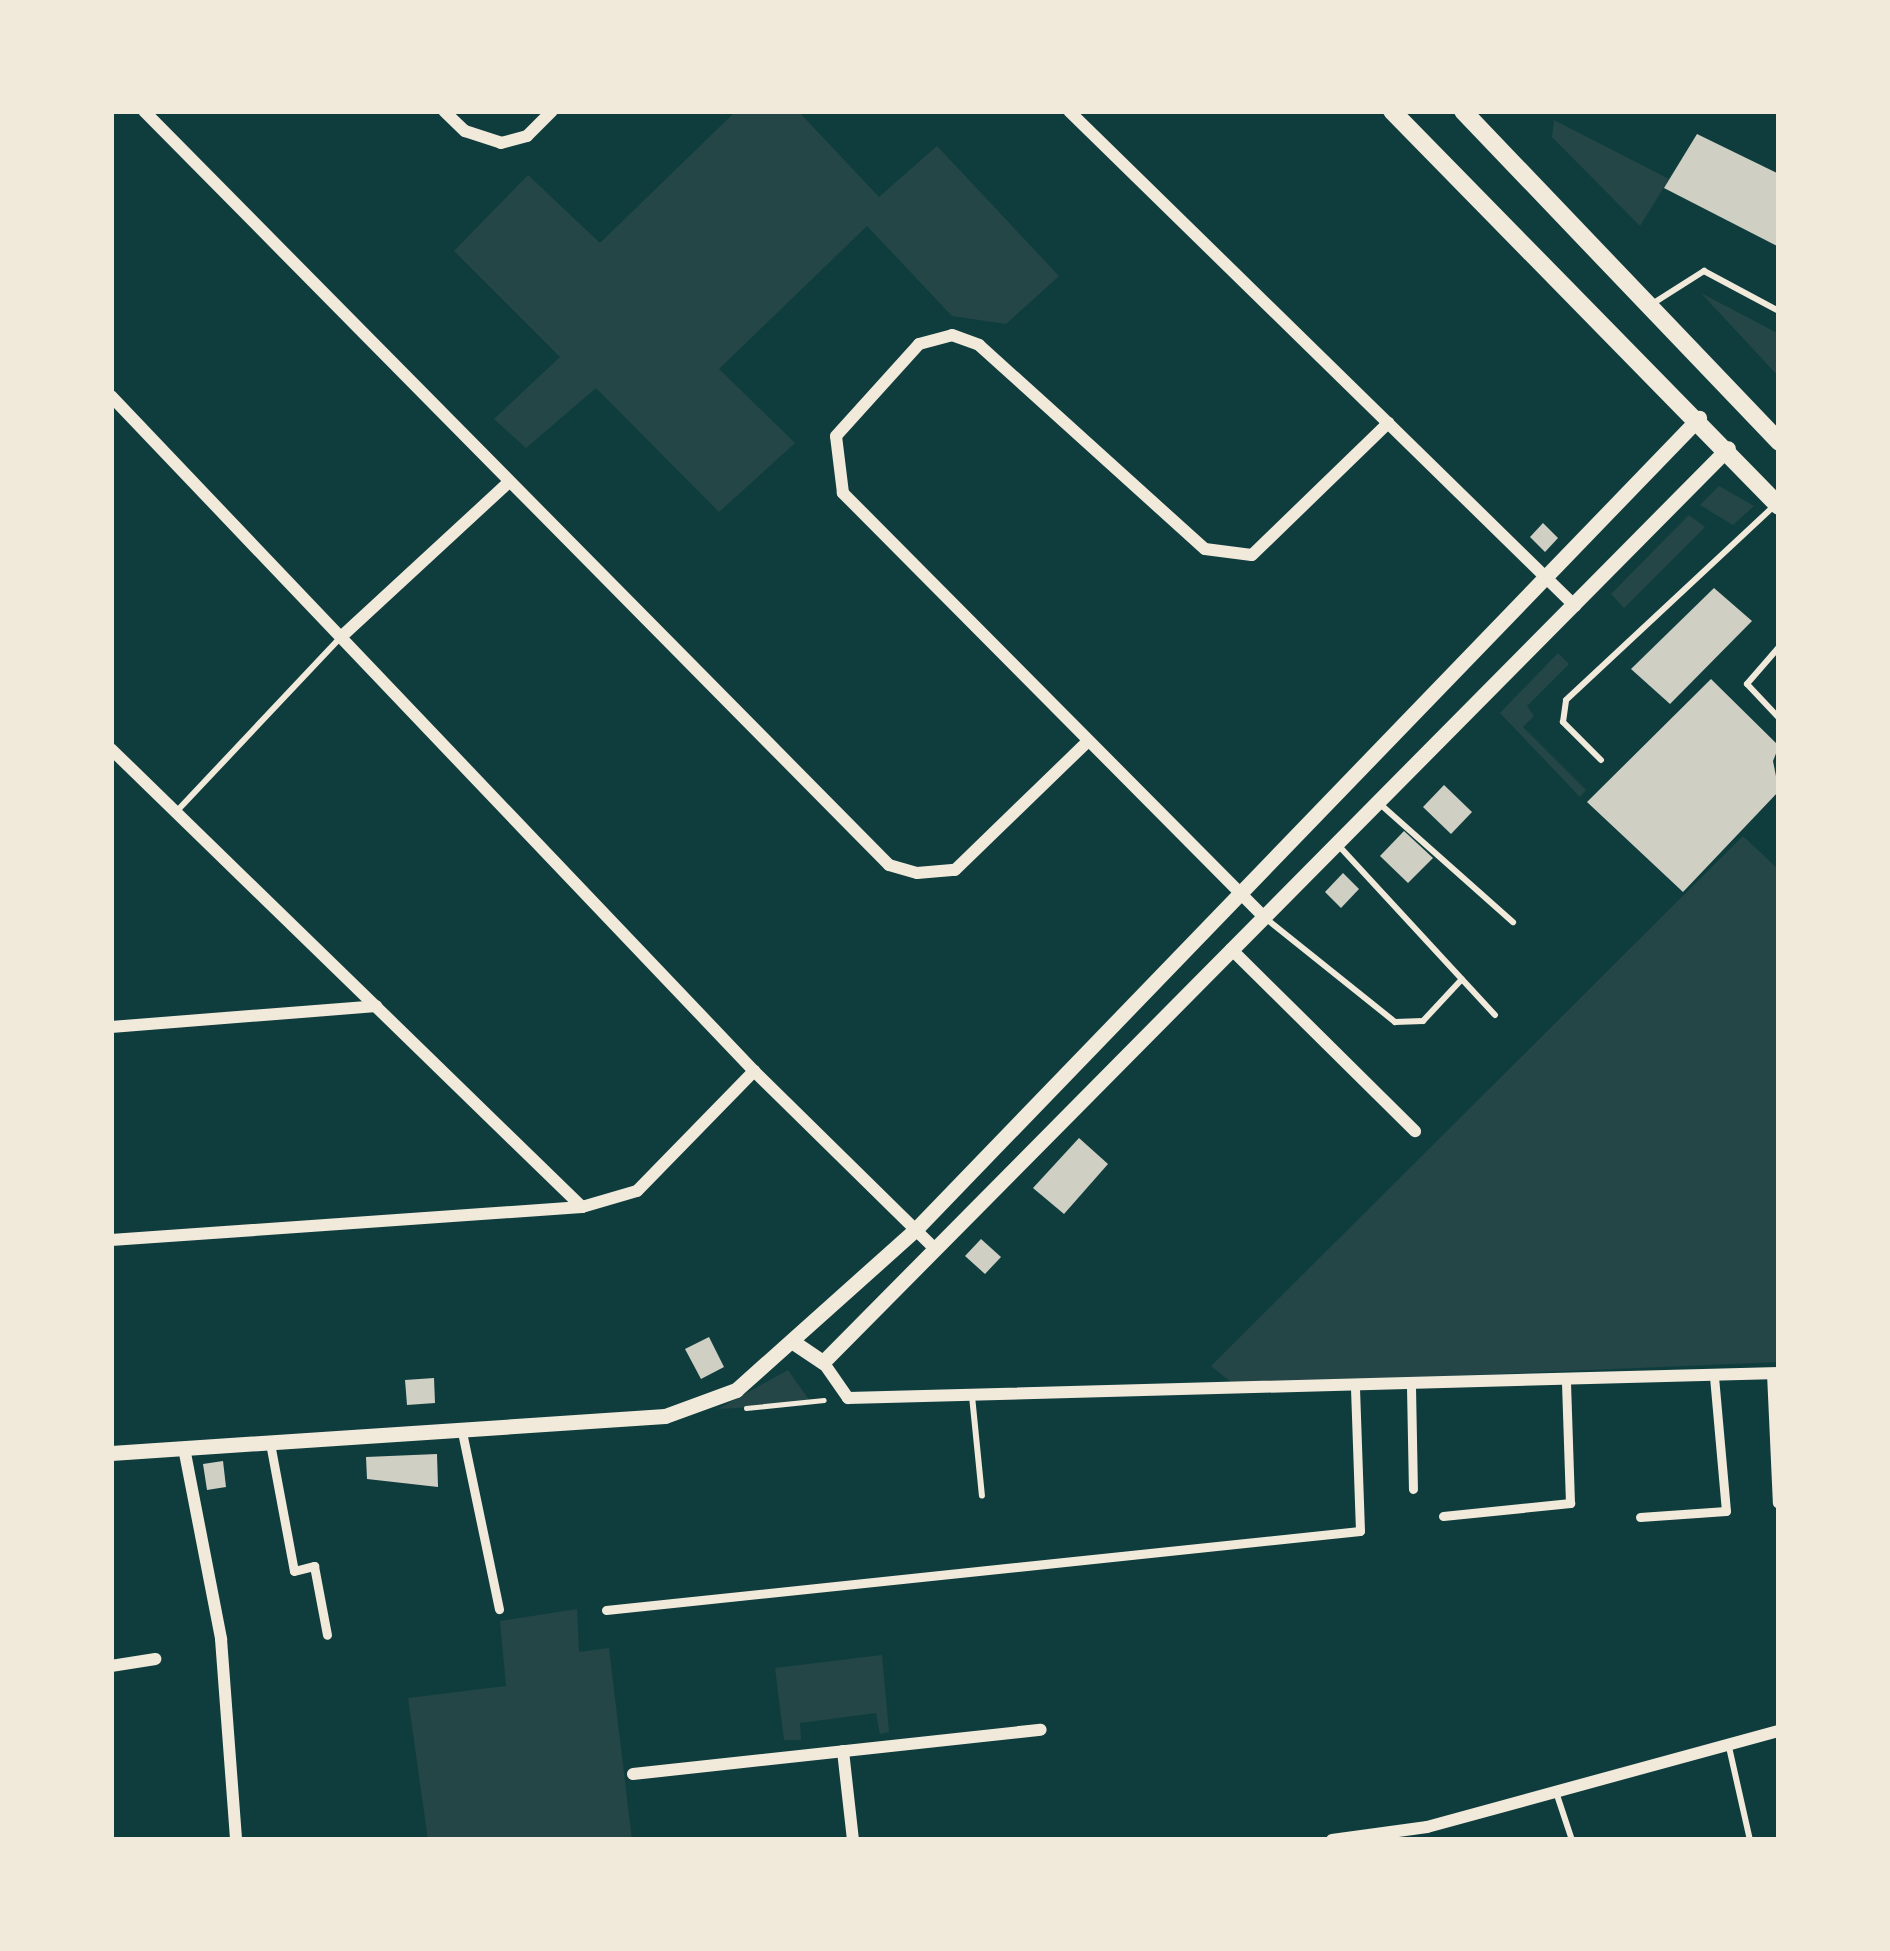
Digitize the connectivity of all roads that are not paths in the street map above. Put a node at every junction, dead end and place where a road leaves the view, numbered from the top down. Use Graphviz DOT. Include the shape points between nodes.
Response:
graph roads {
  1 [pos="144,111"];
  2 [pos="444,111"];
  3 [pos="553,111"];
  4 [pos="1069,111"];
  5 [pos="1391,111"];
  6 [pos="1463,111"];
  7 [pos="1651,305"];
  8 [pos="1779,311"];
  9 [pos="111,396"];
  10 [pos="1699,418"];
  11 [pos="1388,423"];
  12 [pos="1779,442"];
  13 [pos="1727,448"];
  14 [pos="507,484"];
  15 [pos="1778,504"];
  16 [pos="1548,580"];
  17 [pos="1575,606"];
  18 [pos="341,638"];
  19 [pos="1779,647"];
  20 [pos="1779,718"];
  21 [pos="1086,743"];
  22 [pos="111,749"];
  23 [pos="1601,760"];
  24 [pos="1378,801"];
  25 [pos="176,812"];
  26 [pos="1337,843"];
  27 [pos="1241,895"];
  28 [pos="1264,917"];
  29 [pos="1513,922"];
  30 [pos="1231,949"];
  31 [pos="1462,979"];
  32 [pos="376,1006"];
  33 [pos="1495,1016"];
  34 [pos="111,1027"];
  35 [pos="754,1071"];
  36 [pos="1415,1131"];
  37 [pos="581,1208"];
  38 [pos="915,1230"];
  39 [pos="111,1240"];
  40 [pos="932,1246"];
  41 [pos="796,1344"];
  42 [pos="823,1362"];
  43 [pos="1775,1373"];
  44 [pos="1714,1376"];
  45 [pos="1566,1381"];
  46 [pos="1411,1387"];
  47 [pos="1355,1389"];
  48 [pos="972,1393"];
  49 [pos="462,1432"];
  50 [pos="270,1444"];
  51 [pos="184,1448"];
  52 [pos="111,1453"];
  53 [pos="1413,1489"];
  54 [pos="982,1496"];
  55 [pos="1777,1503"];
  56 [pos="1443,1516"];
  57 [pos="1640,1517"];
  58 [pos="499,1609"];
  59 [pos="606,1610"];
  60 [pos="327,1635"];
  61 [pos="155,1659"];
  62 [pos="111,1666"];
  63 [pos="1041,1730"];
  64 [pos="1779,1731"];
  65 [pos="1729,1744"];
  66 [pos="843,1751"];
  67 [pos="633,1774"];
  68 [pos="1555,1789"];
  69 [pos="236,1840"];
  70 [pos="853,1840"];
  71 [pos="1332,1840"];
  72 [pos="1572,1840"];
  73 [pos="1750,1840"];
  1 -- 14 [label="street"];
  2 -- 3 [label="street" via="465,131 501,142 526,136"];
  4 -- 11 [label="street"];
  5 -- 10 [label="main road"];
  6 -- 7 [label="main road"];
  7 -- 8 [label="lane" via="1704,272"];
  7 -- 12 [label="main road"];
  9 -- 18 [label="street"];
  10 -- 13 [label="main road"];
  10 -- 16 [label="street"];
  11 -- 16 [label="street"];
  11 -- 21 [label="street" via="1252,555 1205,549 979,344 952,335 919,344 836,436 843,493"];
  13 -- 15 [label="main road"];
  13 -- 17 [label="street"];
  14 -- 18 [label="street"];
  14 -- 21 [label="street" via="890,865 955,870"];
  15 -- 23 [label="lane" via="1566,700 1563,722"];
  16 -- 17 [label="street"];
  16 -- 27 [label="street"];
  17 -- 24 [label="street"];
  18 -- 25 [label="lane"];
  18 -- 35 [label="street"];
  19 -- 20 [label="lane" via="1747,684"];
  21 -- 27 [label="street"];
  22 -- 25 [label="street"];
  24 -- 26 [label="street"];
  24 -- 29 [label="lane"];
  25 -- 32 [label="street"];
  26 -- 28 [label="street"];
  26 -- 31 [label="lane"];
  27 -- 28 [label="street"];
  27 -- 38 [label="street"];
  28 -- 30 [label="street"];
  28 -- 31 [label="lane" via="1395,1022 1423,1021"];
  30 -- 36 [label="street"];
  30 -- 40 [label="street"];
  31 -- 33 [label="lane"];
  32 -- 34 [label="street"];
  32 -- 37 [label="street"];
  35 -- 37 [label="street" via="637,1191"];
  35 -- 38 [label="street"];
  37 -- 39 [label="street"];
  38 -- 40 [label="street"];
  38 -- 41 [label="street"];
  40 -- 42 [label="street"];
  41 -- 42 [label="street"];
  41 -- 49 [label="street" via="736,1390 665,1416"];
  42 -- 48 [label="street" via="848,1398"];
  43 -- 44 [label="street"];
  43 -- 55 [label="street"];
  44 -- 45 [label="street"];
  44 -- 57 [label="street" via="1726,1511"];
  45 -- 46 [label="street"];
  45 -- 56 [label="street" via="1570,1503"];
  46 -- 47 [label="street"];
  46 -- 53 [label="street"];
  47 -- 48 [label="street" via="1228,1393 1185,1383"];
  47 -- 59 [label="street" via="1360,1531"];
  48 -- 54 [label="lane"];
  49 -- 50 [label="street"];
  49 -- 58 [label="street"];
  50 -- 51 [label="street"];
  50 -- 60 [label="street" via="294,1571 314,1566"];
  51 -- 52 [label="street"];
  51 -- 69 [label="street" via="221,1639"];
  61 -- 62 [label="street"];
  63 -- 66 [label="street"];
  64 -- 65 [label="street"];
  65 -- 68 [label="street"];
  65 -- 73 [label="lane"];
  66 -- 67 [label="street"];
  66 -- 70 [label="street"];
  68 -- 71 [label="street" via="1426,1827"];
  68 -- 72 [label="lane"];
}
